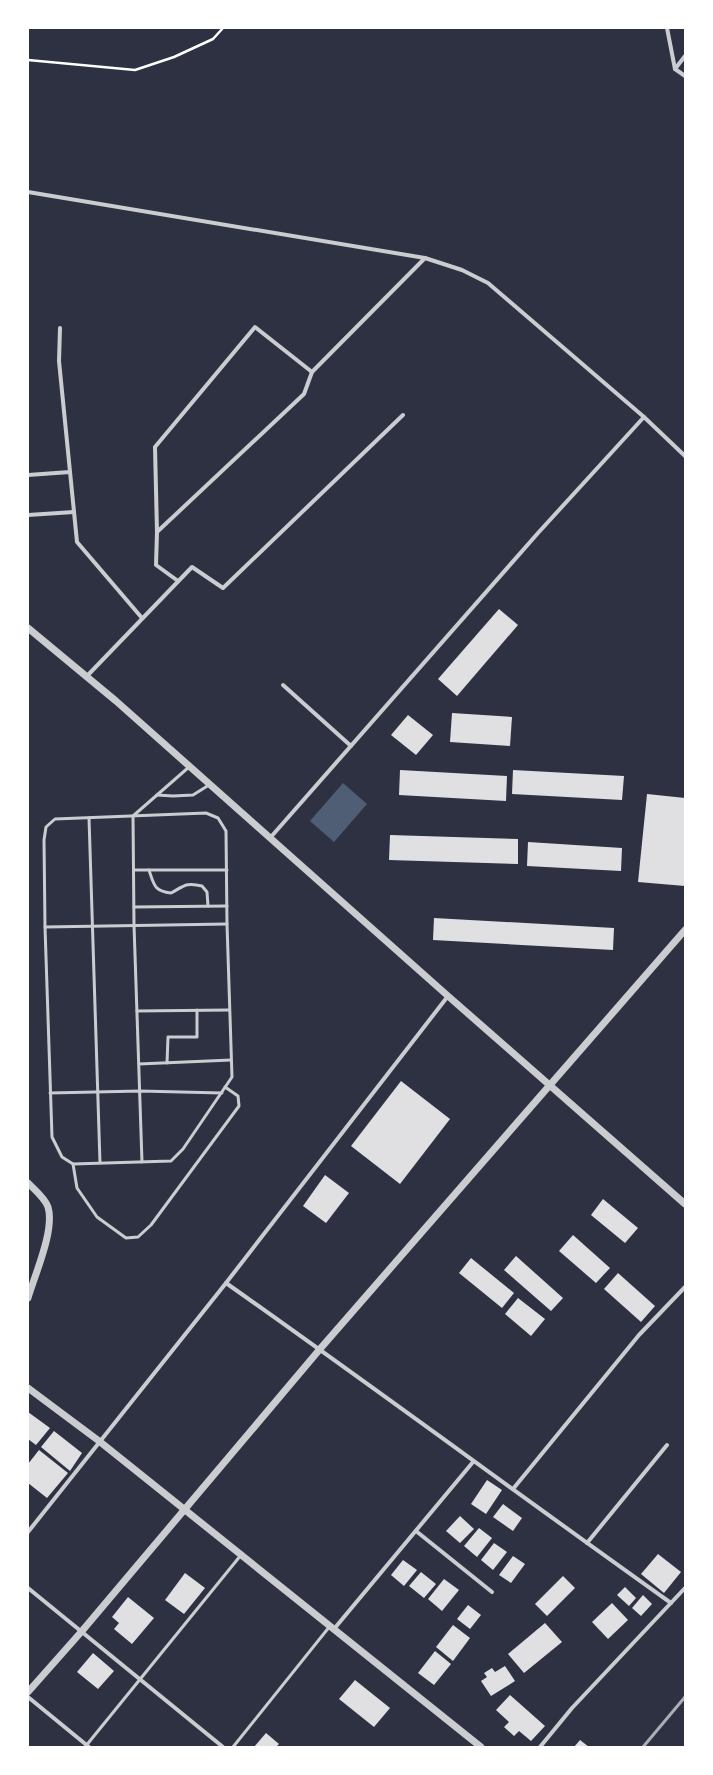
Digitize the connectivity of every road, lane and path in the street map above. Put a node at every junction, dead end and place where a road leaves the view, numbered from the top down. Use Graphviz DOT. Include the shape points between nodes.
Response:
graph roads {
  1 [pos="223,28"];
  2 [pos="667,28"];
  3 [pos="685,56"];
  4 [pos="28,60"];
  5 [pos="675,69"];
  6 [pos="685,76"];
  7 [pos="28,192"];
  8 [pos="425,258"];
  9 [pos="60,328"];
  10 [pos="312,372"];
  11 [pos="403,415"];
  12 [pos="644,417"];
  13 [pos="685,456"];
  14 [pos="70,472"];
  15 [pos="28,475"];
  16 [pos="74,512"];
  17 [pos="28,514"];
  18 [pos="157,532"];
  19 [pos="178,582"];
  20 [pos="142,618"];
  21 [pos="28,628"];
  22 [pos="86,676"];
  23 [pos="283,685"];
  24 [pos="351,746"];
  25 [pos="190,766"];
  26 [pos="210,784"];
  27 [pos="157,795"];
  28 [pos="133,816"];
  29 [pos="89,818"];
  30 [pos="270,838"];
  31 [pos="134,870"];
  32 [pos="149,870"];
  33 [pos="227,870"];
  34 [pos="208,906"];
  35 [pos="227,906"];
  36 [pos="134,907"];
  37 [pos="227,924"];
  38 [pos="94,926"];
  39 [pos="134,926"];
  40 [pos="45,927"];
  41 [pos="685,930"];
  42 [pos="448,996"];
  43 [pos="197,1010"];
  44 [pos="229,1010"];
  45 [pos="137,1011"];
  46 [pos="231,1060"];
  47 [pos="139,1064"];
  48 [pos="167,1064"];
  49 [pos="551,1085"];
  50 [pos="225,1087"];
  51 [pos="140,1091"];
  52 [pos="98,1093"];
  53 [pos="222,1093"];
  54 [pos="50,1094"];
  55 [pos="142,1162"];
  56 [pos="100,1163"];
  57 [pos="73,1164"];
  58 [pos="28,1184"];
  59 [pos="685,1204"];
  60 [pos="226,1283"];
  61 [pos="685,1287"];
  62 [pos="28,1298"];
  63 [pos="320,1349"];
  64 [pos="28,1388"];
  65 [pos="99,1441"];
  66 [pos="667,1445"];
  67 [pos="473,1462"];
  68 [pos="513,1489"];
  69 [pos="185,1511"];
  70 [pos="416,1531"];
  71 [pos="28,1532"];
  72 [pos="587,1543"];
  73 [pos="241,1555"];
  74 [pos="28,1588"];
  75 [pos="685,1588"];
  76 [pos="492,1592"];
  77 [pos="671,1603"];
  78 [pos="332,1627"];
  79 [pos="82,1631"];
  80 [pos="140,1678"];
  81 [pos="28,1692"];
  82 [pos="28,1697"];
  83 [pos="87,1746"];
  84 [pos="223,1747"];
  85 [pos="233,1747"];
  86 [pos="481,1747"];
  87 [pos="540,1747"];
  1 -- 4 [label="path" via="213,39 174,58 135,70"];
  2 -- 5 [label="street"];
  3 -- 5 [label="street"];
  5 -- 6 [label="street"];
  7 -- 8 [label="street"];
  8 -- 10 [label="street"];
  8 -- 12 [label="street" via="462,270 488,283"];
  9 -- 14 [label="street" via="59,361"];
  10 -- 18 [label="street" via="304,394"];
  10 -- 18 [label="street" via="255,327 155,447"];
  11 -- 19 [label="street" via="223,588 192,567"];
  12 -- 13 [label="street"];
  12 -- 24 [label="street" via="538,533"];
  14 -- 15 [label="street"];
  14 -- 16 [label="street"];
  16 -- 17 [label="street"];
  16 -- 20 [label="street" via="77,542"];
  18 -- 19 [label="street" via="156,565"];
  19 -- 20 [label="street"];
  20 -- 22 [label="street"];
  21 -- 22 [label="street"];
  22 -- 25 [label="street"];
  23 -- 24 [label="street"];
  24 -- 30 [label="street"];
  25 -- 26 [label="street"];
  25 -- 27 [label="lane"];
  26 -- 27 [label="lane" via="192,795"];
  26 -- 30 [label="street"];
  27 -- 28 [label="lane"];
  28 -- 29 [label="lane"];
  28 -- 31 [label="lane"];
  28 -- 33 [label="lane" via="206,813 218,818 226,830"];
  29 -- 38 [label="lane"];
  29 -- 40 [label="lane" via="55,819 46,827"];
  30 -- 42 [label="street"];
  31 -- 32 [label="lane"];
  31 -- 36 [label="lane"];
  32 -- 33 [label="lane"];
  32 -- 34 [label="lane" via="155,887 162,892 171,893 183,885 202,886 207,892"];
  33 -- 35 [label="lane"];
  34 -- 35 [label="lane"];
  34 -- 36 [label="lane"];
  35 -- 37 [label="lane"];
  36 -- 39 [label="lane"];
  37 -- 39 [label="lane"];
  37 -- 44 [label="lane"];
  38 -- 39 [label="lane"];
  38 -- 40 [label="lane"];
  38 -- 52 [label="lane"];
  39 -- 45 [label="lane"];
  40 -- 54 [label="lane"];
  41 -- 49 [label="street"];
  42 -- 49 [label="street"];
  42 -- 60 [label="street"];
  43 -- 44 [label="lane"];
  43 -- 45 [label="lane"];
  43 -- 48 [label="lane" via="197,1037 168,1037"];
  44 -- 46 [label="lane"];
  45 -- 47 [label="lane"];
  46 -- 48 [label="lane"];
  46 -- 50 [label="lane" via="232,1077"];
  47 -- 48 [label="lane"];
  47 -- 51 [label="lane"];
  49 -- 59 [label="street"];
  49 -- 63 [label="street"];
  50 -- 53 [label="lane"];
  50 -- 57 [label="lane" via="238,1096 239,1106 151,1225 138,1237 126,1238 97,1217 77,1188"];
  51 -- 52 [label="lane"];
  51 -- 53 [label="lane"];
  51 -- 55 [label="lane"];
  52 -- 54 [label="lane"];
  52 -- 56 [label="lane"];
  53 -- 55 [label="lane" via="183,1149 171,1161"];
  54 -- 57 [label="lane" via="52,1138 62,1157"];
  55 -- 56 [label="lane"];
  56 -- 57 [label="lane"];
  58 -- 62 [label="street" via="48,1206 50,1221 48,1236"];
  60 -- 63 [label="street"];
  60 -- 65 [label="street"];
  61 -- 68 [label="street" via="639,1335"];
  63 -- 67 [label="street"];
  63 -- 69 [label="street"];
  64 -- 65 [label="street"];
  65 -- 69 [label="street"];
  65 -- 71 [label="street"];
  66 -- 72 [label="street"];
  67 -- 68 [label="street"];
  67 -- 70 [label="street"];
  68 -- 72 [label="street"];
  69 -- 73 [label="street"];
  69 -- 79 [label="street"];
  70 -- 76 [label="street"];
  70 -- 78 [label="street"];
  72 -- 77 [label="street"];
  73 -- 78 [label="street"];
  73 -- 80 [label="lane"];
  74 -- 79 [label="street"];
  75 -- 77 [label="street"];
  77 -- 87 [label="street" via="572,1708"];
  78 -- 85 [label="lane"];
  78 -- 86 [label="street"];
  79 -- 80 [label="street"];
  79 -- 81 [label="street"];
  80 -- 83 [label="lane"];
  80 -- 84 [label="street"];
  82 -- 83 [label="street"];
}
